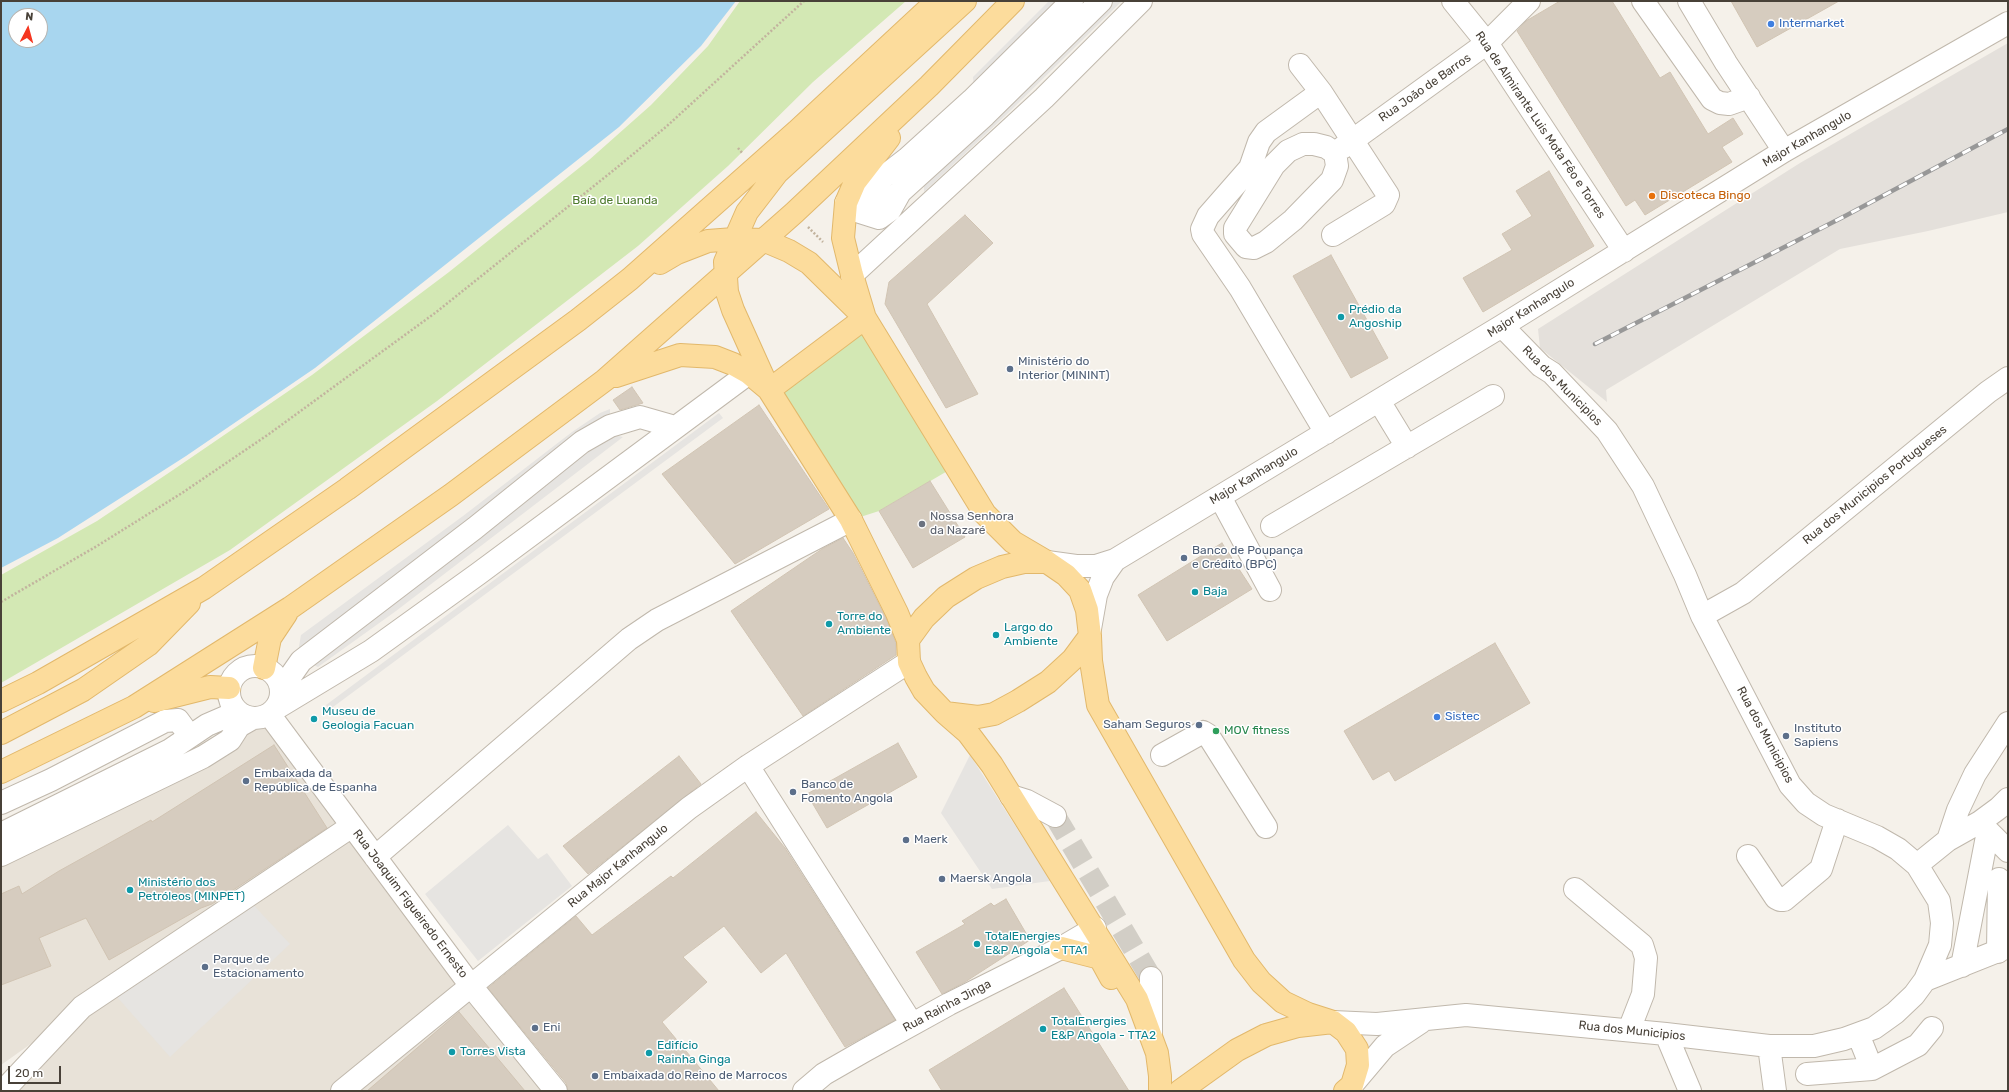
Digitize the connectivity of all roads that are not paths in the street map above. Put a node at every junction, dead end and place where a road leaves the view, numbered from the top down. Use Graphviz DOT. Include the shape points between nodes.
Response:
graph roads {
  1 [pos="937,1"];
  2 [pos="965,1"];
  3 [pos="1012,1"];
  4 [pos="1072,1"];
  5 [pos="1101,1"];
  6 [pos="1141,1"];
  7 [pos="1453,1"];
  8 [pos="1529,1"];
  9 [pos="1643,1"];
  10 [pos="1689,1"];
  11 [pos="2008,23"];
  12 [pos="1488,44"];
  13 [pos="1300,65"];
  14 [pos="929,86"];
  15 [pos="1320,92"];
  16 [pos="1749,97"];
  17 [pos="1352,139"];
  18 [pos="1784,151"];
  19 [pos="1335,153"];
  20 [pos="899,193"];
  21 [pos="846,203"];
  22 [pos="1333,235"];
  23 [pos="734,239"];
  24 [pos="763,240"];
  25 [pos="1624,251"];
  26 [pos="724,273"];
  27 [pos="852,275"];
  28 [pos="630,279"];
  29 [pos="865,318"];
  30 [pos="1502,326"];
  31 [pos="749,373"];
  32 [pos="2008,378"];
  33 [pos="605,380"];
  34 [pos="769,390"];
  35 [pos="1493,396"];
  36 [pos="1379,401"];
  37 [pos="675,427"];
  38 [pos="1326,433"];
  39 [pos="1407,447"];
  40 [pos="1220,497"];
  41 [pos="851,520"];
  42 [pos="1272,526"];
  43 [pos="1115,560"];
  44 [pos="1047,562"];
  45 [pos="204,588"];
  46 [pos="1270,590"];
  47 [pos="290,608"];
  48 [pos="1702,616"];
  49 [pos="1090,636"];
  50 [pos="908,640"];
  51 [pos="909,662"];
  52 [pos="264,668"];
  53 [pos="280,685"];
  54 [pos="229,688"];
  55 [pos="1,701"];
  56 [pos="134,707"];
  57 [pos="258,713"];
  58 [pos="945,713"];
  59 [pos="2008,723"];
  60 [pos="1,733"];
  61 [pos="189,735"];
  62 [pos="1162,755"];
  63 [pos="748,766"];
  64 [pos="1,772"];
  65 [pos="1011,796"];
  66 [pos="2008,799"];
  67 [pos="1,803"];
  68 [pos="1055,816"];
  69 [pos="1837,820"];
  70 [pos="352,826"];
  71 [pos="1266,827"];
  72 [pos="1984,827"];
  73 [pos="1,834"];
  74 [pos="1948,840"];
  75 [pos="2008,851"];
  76 [pos="1,855"];
  77 [pos="1748,856"];
  78 [pos="375,857"];
  79 [pos="1917,865"];
  80 [pos="1999,879"];
  81 [pos="1575,889"];
  82 [pos="1095,928"];
  83 [pos="1061,948"];
  84 [pos="2003,949"];
  85 [pos="1962,966"];
  86 [pos="1151,978"];
  87 [pos="1925,980"];
  88 [pos="471,986"];
  89 [pos="1430,1018"];
  90 [pos="1333,1022"];
  91 [pos="912,1024"];
  92 [pos="1932,1028"];
  93 [pos="1629,1030"];
  94 [pos="1151,1032"];
  95 [pos="1666,1034"];
  96 [pos="1858,1034"];
  97 [pos="1769,1046"];
  98 [pos="1872,1069"];
  99 [pos="1807,1074"];
  100 [pos="1349,1089"];
  101 [pos="3,1091"];
  102 [pos="342,1091"];
  103 [pos="556,1091"];
  104 [pos="804,1091"];
  105 [pos="1146,1091"];
  106 [pos="1160,1091"];
  107 [pos="1180,1091"];
  108 [pos="1690,1091"];
  109 [pos="1775,1091"];
  1 -- 28 [label="main road" via="797,131"];
  2 -- 23 [label="main road" via="777,173 747,212"];
  3 -- 14 [label="main road"];
  4 -- 20 [label="street" via="972,100 908,158 873,185 869,193 874,200 880,202 888,201"];
  5 -- 20 [label="street" via="985,115"];
  6 -- 27 [label="street" via="1044,98"];
  7 -- 12 [label="street, Rua de Almirante Luis Mota Fêo e Torres"];
  8 -- 12 [label="street, Rua João de Barros"];
  9 -- 16 [label="street" via="1712,99 1729,104"];
  10 -- 16 [label="street"];
  11 -- 18 [label="street, Major Kanhangulo"];
  12 -- 17 [label="street, Rua João de Barros"];
  12 -- 25 [label="street, Rua de Almirante Luis Mota Fêo e Torres"];
  13 -- 15 [label="street"];
  14 -- 21 [label="main road" via="855,182"];
  14 -- 24 [label="main road"];
  15 -- 17 [label="street"];
  15 -- 38 [label="street" via="1266,132 1259,142 1250,168 1208,216 1202,229"];
  16 -- 18 [label="street"];
  17 -- 19 [label="street, Rua João de Barros"];
  17 -- 22 [label="street" via="1388,195 1384,204"];
  18 -- 25 [label="street, Major Kanhangulo"];
  19 -- 19 [label="street" via="1326,147 1303,144 1288,151 1274,165 1235,228 1235,234 1246,248 1254,248 1266,242 1312,202 1335,174"];
  20 -- 21 [label="street" via="890,210 879,218 860,212"];
  21 -- 27 [label="main road" via="844,238"];
  23 -- 24 [label="main road"];
  23 -- 26 [label="main road" via="725,262"];
  23 -- 28 [label="main road" via="708,241 677,253"];
  24 -- 26 [label="main road"];
  24 -- 29 [label="main road" via="789,250 809,263"];
  25 -- 30 [label="street, Major Kanhangulo"];
  26 -- 33 [label="main road"];
  26 -- 34 [label="main road" via="726,292"];
  27 -- 29 [label="main road"];
  28 -- 45 [label="main road" via="442,420"];
  29 -- 34 [label="main road"];
  29 -- 44 [label="main road" via="985,514 1013,542"];
  30 -- 36 [label="street, Major Kanhangulo"];
  30 -- 48 [label="street, Rua dos Municipios" via="1541,366 1552,373 1607,432 1644,486"];
  31 -- 33 [label="main road" via="715,357 680,355"];
  31 -- 34 [label="main road"];
  31 -- 37 [label="street"];
  32 -- 48 [label="street, Rua dos Municipios Portugueses" via="1743,593"];
  33 -- 47 [label="main road" via="451,495"];
  34 -- 41 [label="main road"];
  35 -- 39 [label="street"];
  36 -- 38 [label="street, Major Kanhangulo"];
  36 -- 39 [label="street"];
  37 -- 53 [label="street" via="640,417 610,426 582,442 475,528 301,661 288,681"];
  37 -- 57 [label="street" via="371,651"];
  38 -- 40 [label="street, Major Kanhangulo"];
  39 -- 42 [label="street"];
  40 -- 43 [label="street, Major Kanhangulo"];
  40 -- 46 [label="street"];
  41 -- 50 [label="main road"];
  41 -- 78 [label="street" via="657,620 629,639"];
  43 -- 44 [label="street, Major Kanhangulo" via="1096,566"];
  43 -- 49 [label="street" via="1103,577 1096,595"];
  44 -- 49 [label="main road" via="1066,575 1080,590 1087,610"];
  44 -- 50 [label="main road" via="1010,565 976,578 946,596 924,618"];
  45 -- 55 [label="main road" via="38,683"];
  45 -- 60 [label="main road" via="148,645 83,690"];
  47 -- 52 [label="main road" via="270,638"];
  47 -- 56 [label="main road"];
  48 -- 69 [label="street, Rua dos Municipios" via="1790,785 1806,803"];
  49 -- 58 [label="main road" via="1073,659 1048,682 994,714 978,717"];
  49 -- 90 [label="main road" via="1098,705 1244,960 1261,982 1283,1002"];
  50 -- 51 [label="main road"];
  51 -- 58 [label="main road" via="924,691"];
  51 -- 63 [label="street, Rua Major Kanhangulo"];
  52 -- 53 [label="street" via="277,678"];
  52 -- 54 [label="street" via="255,666 238,672"];
  53 -- 57 [label="street" via="281,693"];
  54 -- 56 [label="main road" via="210,687"];
  54 -- 57 [label="street" via="232,705"];
  56 -- 64 [label="main road"];
  57 -- 61 [label="street" via="207,725"];
  57 -- 70 [label="street, Rua Joaquim Figueiredo Ernesto"];
  57 -- 76 [label="street" via="239,726 230,740 203,756"];
  58 -- 65 [label="main road" via="968,733"];
  59 -- 74 [label="street" via="1975,774 1958,810"];
  61 -- 67 [label="street" via="178,720 165,721"];
  61 -- 73 [label="street" via="170,750"];
  62 -- 71 [label="street" via="1203,732 1208,735"];
  63 -- 88 [label="street, Rua Major Kanhangulo" via="688,808"];
  63 -- 91 [label="street"];
  65 -- 68 [label="street" via="1028,801"];
  65 -- 82 [label="main road"];
  66 -- 72 [label="street"];
  69 -- 77 [label="street" via="1821,869 1784,900 1776,898"];
  69 -- 79 [label="street, Rua dos Municipios" via="1898,848"];
  70 -- 78 [label="street, Rua Joaquim Figueiredo Ernesto"];
  70 -- 101 [label="street" via="82,1007"];
  72 -- 74 [label="street"];
  72 -- 75 [label="street"];
  72 -- 85 [label="street"];
  74 -- 79 [label="street"];
  78 -- 88 [label="street, Rua Joaquim Figueiredo Ernesto"];
  79 -- 87 [label="street, Rua dos Municipios" via="1939,901 1942,923 1940,945"];
  80 -- 84 [label="street"];
  81 -- 93 [label="street" via="1642,945 1646,958 1643,994"];
  82 -- 83 [label="street, Rua Rainha Jinga"];
  82 -- 94 [label="main road" via="1137,999"];
  83 -- 91 [label="street, Rua Rainha Jinga"];
  83 -- 105 [label="main road" via="1100,958 1103,963 1140,1036 1148,1063"];
  84 -- 85 [label="street"];
  85 -- 87 [label="street"];
  86 -- 94 [label="street"];
  87 -- 96 [label="street, Rua dos Municipios" via="1895,1013 1874,1028"];
  88 -- 102 [label="street, Rua Major Kanhangulo"];
  88 -- 103 [label="street, Rua Joaquim Figueiredo Ernesto"];
  89 -- 90 [label="street, Rua dos Municipios" via="1377,1024"];
  89 -- 93 [label="street, Rua dos Municipios" via="1466,1016"];
  89 -- 100 [label="street" via="1385,1046"];
  90 -- 100 [label="main road" via="1346,1032 1357,1049 1358,1066"];
  90 -- 107 [label="main road" via="1298,1026 1266,1035 1237,1050"];
  91 -- 104 [label="street, Rua Rainha Jinga" via="824,1074"];
  92 -- 98 [label="street" via="1918,1045"];
  93 -- 95 [label="street, Rua dos Municipios"];
  94 -- 106 [label="main road" via="1157,1053"];
  95 -- 97 [label="street, Rua dos Municipios"];
  95 -- 108 [label="street"];
  96 -- 97 [label="street, Rua dos Municipios" via="1844,1040 1814,1046"];
  96 -- 98 [label="street"];
  97 -- 109 [label="street"];
  98 -- 99 [label="street"];
}
